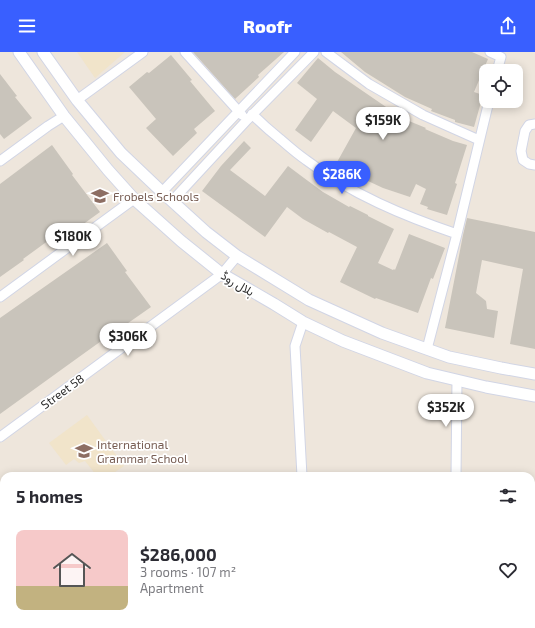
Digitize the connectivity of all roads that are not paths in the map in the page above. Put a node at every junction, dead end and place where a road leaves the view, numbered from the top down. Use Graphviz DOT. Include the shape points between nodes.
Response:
graph roads {
  1 [pos="19,52"];
  2 [pos="43,52"];
  3 [pos="143,52"];
  4 [pos="185,52"];
  5 [pos="295,52"];
  6 [pos="314,52"];
  7 [pos="326,52"];
  8 [pos="490,52"];
  9 [pos="499,64"];
  10 [pos="77,100"];
  11 [pos="488,108"];
  12 [pos="240,111"];
  13 [pos="64,116"];
  14 [pos="249,117"];
  15 [pos="535,124"];
  16 [pos="480,140"];
  17 [pos="0,161"];
  18 [pos="535,165"];
  19 [pos="162,192"];
  20 [pos="134,200"];
  21 [pos="172,201"];
  22 [pos="457,234"];
  23 [pos="237,256"];
  24 [pos="222,274"];
  25 [pos="0,297"];
  26 [pos="303,322"];
  27 [pos="427,349"];
  28 [pos="535,374"];
  29 [pos="457,380"];
  30 [pos="535,396"];
  31 [pos="0,438"];
  32 [pos="302,472"];
  33 [pos="456,472"];
  1 -- 13 [label="street, ہلال روڈ"];
  2 -- 10 [label="street, ہلال روڈ"];
  3 -- 10 [label="street"];
  4 -- 12 [label="street"];
  5 -- 12 [label="street"];
  6 -- 14 [label="street"];
  7 -- 16 [label="street" via="369,84 422,115"];
  8 -- 9 [label="street" via="501,57"];
  10 -- 19 [label="street, ہلال روڈ" via="121,153"];
  11 -- 16 [label="street"];
  12 -- 14 [label="street"];
  12 -- 19 [label="street"];
  13 -- 17 [label="street"];
  13 -- 20 [label="street, ہلال روڈ"];
  14 -- 21 [label="street"];
  14 -- 22 [label="street" via="306,160 363,196"];
  15 -- 18 [label="street" via="529,125 525,131 521,151 523,160"];
  16 -- 22 [label="street"];
  19 -- 21 [label="street, ہلال روڈ"];
  20 -- 24 [label="street, ہلال روڈ"];
  20 -- 25 [label="street"];
  21 -- 23 [label="street, ہلال روڈ"];
  22 -- 27 [label="street"];
  23 -- 24 [label="street, Street 58"];
  23 -- 27 [label="street, ہلال روڈ" via="310,300 382,333"];
  24 -- 26 [label="street, ہلال روڈ"];
  24 -- 31 [label="street, Street 58"];
  26 -- 29 [label="street, ہلال روڈ" via="343,341 427,373"];
  26 -- 32 [label="street" via="295,346"];
  27 -- 28 [label="street, ہلال روڈ" via="448,357"];
  29 -- 30 [label="street, ہلال روڈ"];
  29 -- 33 [label="street"];
}
